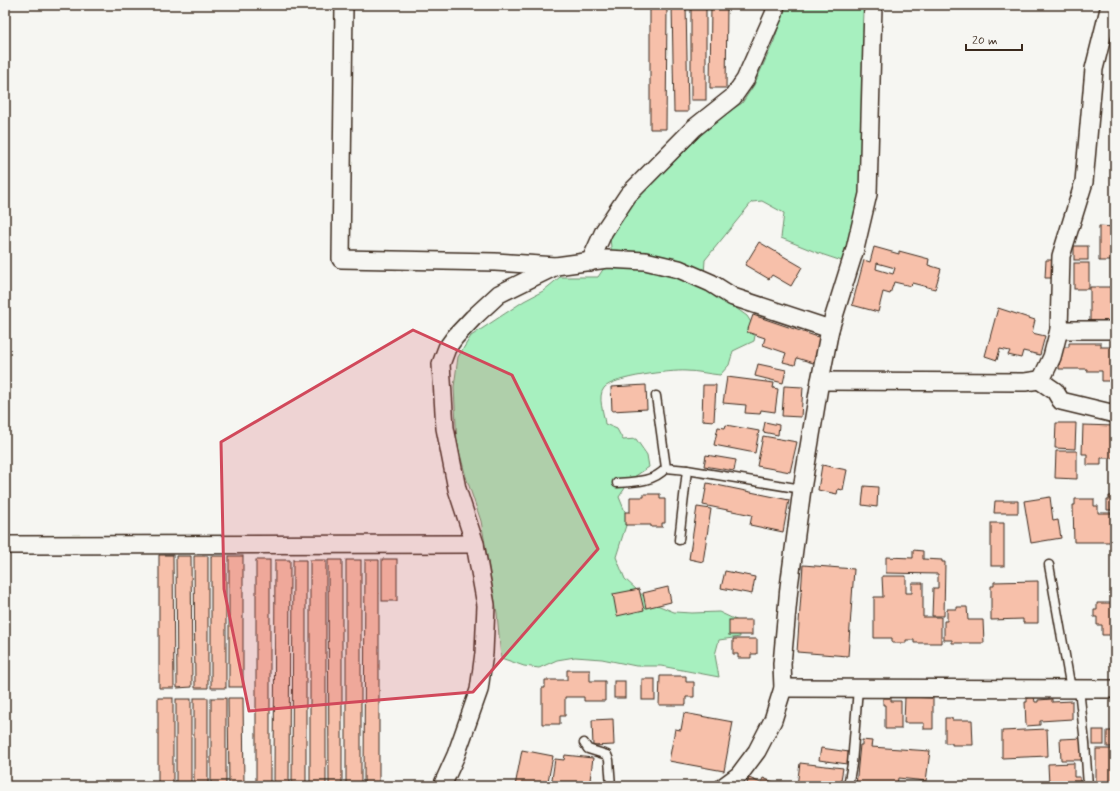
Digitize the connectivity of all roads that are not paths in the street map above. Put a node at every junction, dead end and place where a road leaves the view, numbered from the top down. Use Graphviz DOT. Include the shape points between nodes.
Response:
graph roads {
  1 [pos="344,5"];
  2 [pos="776,5"];
  3 [pos="874,5"];
  4 [pos="1110,5"];
  5 [pos="590,262"];
  6 [pos="556,266"];
  7 [pos="830,329"];
  8 [pos="1059,330"];
  9 [pos="1115,330"];
  10 [pos="1039,380"];
  11 [pos="820,381"];
  12 [pos="656,396"];
  13 [pos="1115,414"];
  14 [pos="666,468"];
  15 [pos="687,470"];
  16 [pos="616,483"];
  17 [pos="802,489"];
  18 [pos="679,540"];
  19 [pos="475,544"];
  20 [pos="5,545"];
  21 [pos="1048,565"];
  22 [pos="783,688"];
  23 [pos="858,688"];
  24 [pos="1075,689"];
  25 [pos="1115,689"];
  26 [pos="584,743"];
  27 [pos="442,786"];
  28 [pos="611,786"];
  29 [pos="724,786"];
  30 [pos="848,786"];
  31 [pos="1088,786"];
  1 -- 6 [label="street" via="341,259 495,262"];
  2 -- 5 [label="street" via="745,80 733,97 694,128 628,195 604,231"];
  3 -- 7 [label="street" via="868,194 855,249"];
  4 -- 8 [label="street" via="1094,69 1084,182 1061,256"];
  5 -- 6 [label="street"];
  5 -- 7 [label="street" via="607,259 645,261 679,269 733,296"];
  6 -- 19 [label="street" via="499,294 455,336 441,364 445,428 457,489"];
  7 -- 11 [label="street"];
  8 -- 9 [label="street"];
  8 -- 10 [label="street" via="1052,357"];
  10 -- 11 [label="street"];
  10 -- 13 [label="street" via="1061,401"];
  11 -- 17 [label="street"];
  12 -- 14 [label="lane"];
  14 -- 15 [label="lane"];
  14 -- 16 [label="lane" via="660,475 640,481"];
  15 -- 17 [label="lane"];
  15 -- 18 [label="lane"];
  17 -- 22 [label="street" via="782,664"];
  19 -- 20 [label="street"];
  19 -- 27 [label="street" via="486,605 482,670 479,690"];
  21 -- 24 [label="lane"];
  22 -- 23 [label="street"];
  22 -- 29 [label="street" via="773,720 757,751 739,775"];
  23 -- 24 [label="street"];
  23 -- 30 [label="lane"];
  24 -- 25 [label="street"];
  24 -- 31 [label="lane" via="1086,743"];
  26 -- 28 [label="lane" via="588,749 607,755"];
}
